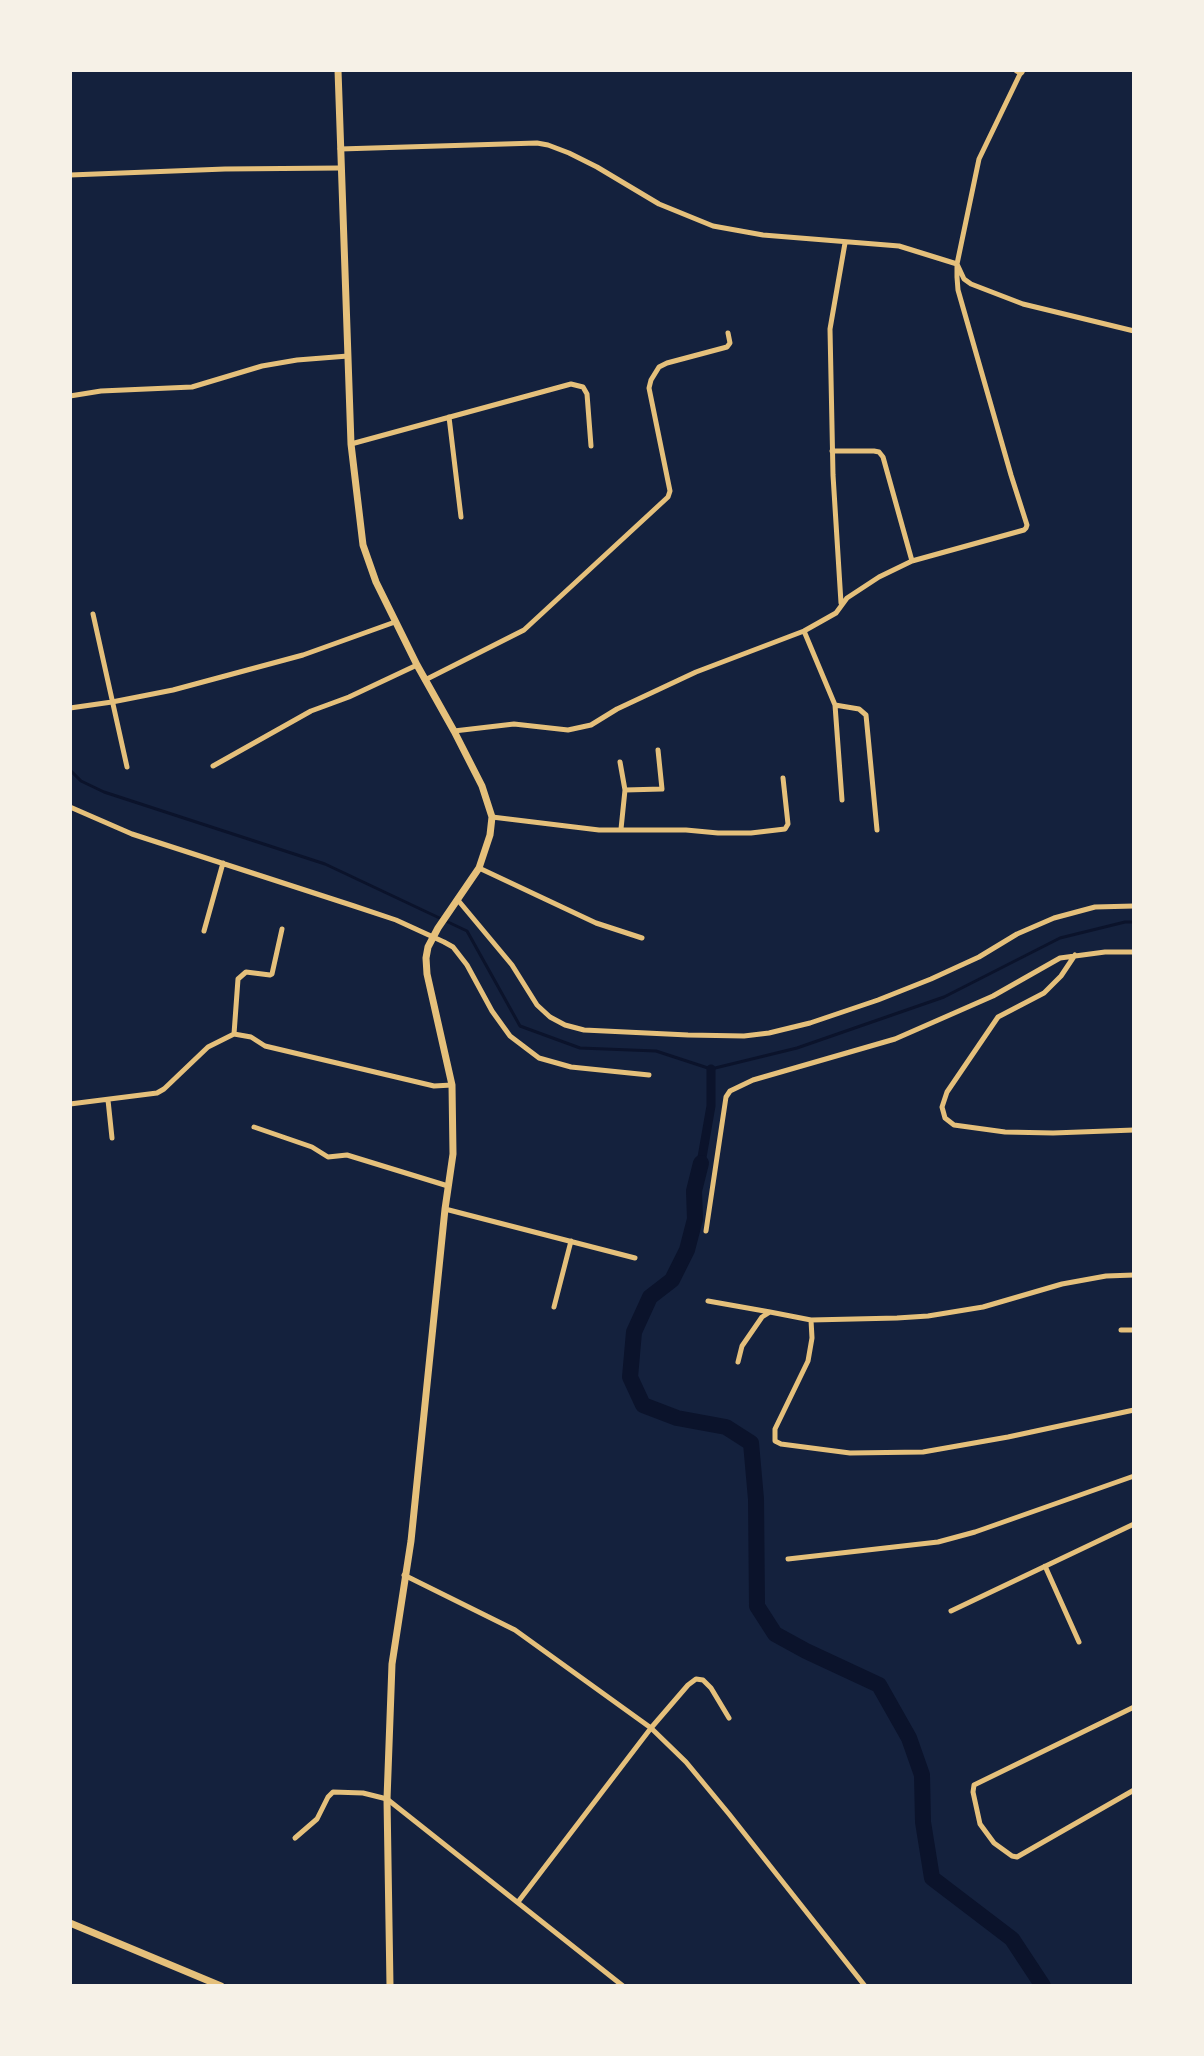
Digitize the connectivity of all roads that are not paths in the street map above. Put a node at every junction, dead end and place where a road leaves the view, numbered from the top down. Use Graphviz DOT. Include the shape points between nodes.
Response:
graph roads {
  1 [pos="338,70"];
  2 [pos="1020,71"];
  3 [pos="340,149"];
  4 [pos="340,168"];
  5 [pos="70,175"];
  6 [pos="845,243"];
  7 [pos="957,264"];
  8 [pos="1134,331"];
  9 [pos="728,333"];
  10 [pos="348,356"];
  11 [pos="70,396"];
  12 [pos="449,417"];
  13 [pos="351,444"];
  14 [pos="591,446"];
  15 [pos="832,451"];
  16 [pos="461,517"];
  17 [pos="912,561"];
  18 [pos="842,605"];
  19 [pos="93,614"];
  20 [pos="395,622"];
  21 [pos="804,631"];
  22 [pos="417,665"];
  23 [pos="425,680"];
  24 [pos="112,702"];
  25 [pos="835,705"];
  26 [pos="70,708"];
  27 [pos="454,731"];
  28 [pos="658,750"];
  29 [pos="620,762"];
  30 [pos="213,766"];
  31 [pos="127,767"];
  32 [pos="783,778"];
  33 [pos="625,790"];
  34 [pos="842,800"];
  35 [pos="71,809"];
  36 [pos="492,817"];
  37 [pos="621,829"];
  38 [pos="877,830"];
  39 [pos="223,863"];
  40 [pos="479,868"];
  41 [pos="457,899"];
  42 [pos="1134,906"];
  43 [pos="282,928"];
  44 [pos="204,931"];
  45 [pos="433,937"];
  46 [pos="642,938"];
  47 [pos="1134,952"];
  48 [pos="1075,955"];
  49 [pos="234,1034"];
  50 [pos="649,1075"];
  51 [pos="452,1085"];
  52 [pos="108,1100"];
  53 [pos="70,1104"];
  54 [pos="254,1127"];
  55 [pos="1134,1130"];
  56 [pos="112,1138"];
  57 [pos="448,1186"];
  58 [pos="445,1209"];
  59 [pos="706,1231"];
  60 [pos="571,1242"];
  61 [pos="635,1258"];
  62 [pos="1134,1275"];
  63 [pos="708,1301"];
  64 [pos="554,1307"];
  65 [pos="770,1312"];
  66 [pos="811,1320"];
  67 [pos="1121,1330"];
  68 [pos="1134,1330"];
  69 [pos="738,1362"];
  70 [pos="1134,1410"];
  71 [pos="1134,1476"];
  72 [pos="1134,1524"];
  73 [pos="788,1559"];
  74 [pos="1045,1566"];
  75 [pos="404,1575"];
  76 [pos="951,1611"];
  77 [pos="1079,1642"];
  78 [pos="1134,1707"];
  79 [pos="729,1718"];
  80 [pos="651,1728"];
  81 [pos="1134,1791"];
  82 [pos="387,1799"];
  83 [pos="295,1838"];
  84 [pos="518,1902"];
  85 [pos="70,1923"];
  86 [pos="221,1986"];
  87 [pos="390,1986"];
  88 [pos="623,1986"];
  89 [pos="865,1986"];
  1 -- 3 [label="street"];
  2 -- 7 [label="street" via="979,159"];
  3 -- 4 [label="street"];
  3 -- 6 [label="street" via="537,143 568,153 659,204 714,226"];
  4 -- 5 [label="street"];
  4 -- 10 [label="street"];
  6 -- 7 [label="street" via="899,246"];
  6 -- 15 [label="street" via="830,329"];
  7 -- 8 [label="street" via="964,279 983,289 1023,304"];
  7 -- 17 [label="street" via="958,290 1027,525 1024,530"];
  9 -- 23 [label="street" via="727,346 667,363 651,380 668,497 529,626"];
  10 -- 11 [label="street" via="262,366 192,387"];
  10 -- 13 [label="street"];
  12 -- 13 [label="street"];
  12 -- 14 [label="street" via="579,384 587,394"];
  12 -- 16 [label="street"];
  13 -- 20 [label="street" via="363,545"];
  15 -- 17 [label="street" via="874,451 883,456"];
  15 -- 18 [label="street"];
  17 -- 18 [label="street" via="879,577"];
  18 -- 21 [label="street" via="836,613"];
  19 -- 24 [label="street"];
  20 -- 22 [label="street"];
  20 -- 24 [label="street" via="303,655"];
  21 -- 25 [label="street"];
  21 -- 27 [label="street" via="696,672 579,728 554,730 514,724"];
  22 -- 23 [label="street"];
  22 -- 30 [label="street" via="311,711"];
  23 -- 27 [label="street"];
  24 -- 26 [label="street"];
  24 -- 31 [label="street"];
  25 -- 34 [label="street"];
  25 -- 38 [label="street" via="859,709 866,715"];
  27 -- 36 [label="street" via="486,794"];
  28 -- 33 [label="street" via="662,789"];
  29 -- 33 [label="street"];
  32 -- 37 [label="street" via="788,824 785,829 729,833"];
  33 -- 37 [label="street"];
  35 -- 39 [label="street" via="132,834"];
  36 -- 37 [label="street" via="599,830"];
  36 -- 40 [label="street"];
  39 -- 44 [label="street"];
  39 -- 45 [label="street" via="375,913"];
  40 -- 41 [label="street"];
  40 -- 46 [label="street" via="596,923"];
  41 -- 42 [label="street" via="550,1017 584,1030 699,1035 769,1033 810,1023 931,979 1054,918 1095,907"];
  41 -- 45 [label="street"];
  43 -- 49 [label="street" via="272,974 246,972 238,979"];
  45 -- 50 [label="street" via="453,947 510,1036 539,1058 571,1067"];
  45 -- 51 [label="street" via="426,958 427,974"];
  47 -- 48 [label="street"];
  48 -- 55 [label="street" via="1044,993 998,1017 947,1092 942,1107 945,1118 954,1125 1005,1132"];
  48 -- 59 [label="street" via="1060,958 993,996 895,1040 753,1080 730,1091"];
  49 -- 51 [label="street" via="251,1037 266,1046 434,1086"];
  49 -- 52 [label="street" via="208,1047 162,1091"];
  51 -- 57 [label="street" via="453,1154"];
  52 -- 53 [label="street"];
  52 -- 56 [label="street"];
  54 -- 57 [label="street" via="312,1147 328,1157 346,1155"];
  57 -- 58 [label="street"];
  58 -- 60 [label="street"];
  58 -- 75 [label="street" via="415,1507"];
  60 -- 61 [label="street"];
  60 -- 64 [label="street"];
  62 -- 66 [label="street" via="1062,1284 928,1316"];
  63 -- 65 [label="street"];
  65 -- 66 [label="street"];
  65 -- 69 [label="street" via="742,1346"];
  66 -- 70 [label="street" via="808,1361 774,1434 780,1444 850,1453 923,1452"];
  67 -- 68 [label="street"];
  71 -- 73 [label="street" via="938,1542"];
  72 -- 74 [label="street"];
  74 -- 76 [label="street"];
  74 -- 77 [label="street"];
  75 -- 80 [label="street" via="515,1630"];
  75 -- 82 [label="street" via="392,1664"];
  78 -- 81 [label="street" via="974,1785 973,1792 980,1824 994,1843 1017,1857"];
  79 -- 80 [label="street" via="711,1688 696,1679"];
  80 -- 84 [label="street"];
  80 -- 89 [label="street" via="722,1805"];
  82 -- 83 [label="street" via="333,1792 317,1819"];
  82 -- 84 [label="street"];
  82 -- 87 [label="street"];
  84 -- 88 [label="street"];
  85 -- 86 [label="street"];
}
